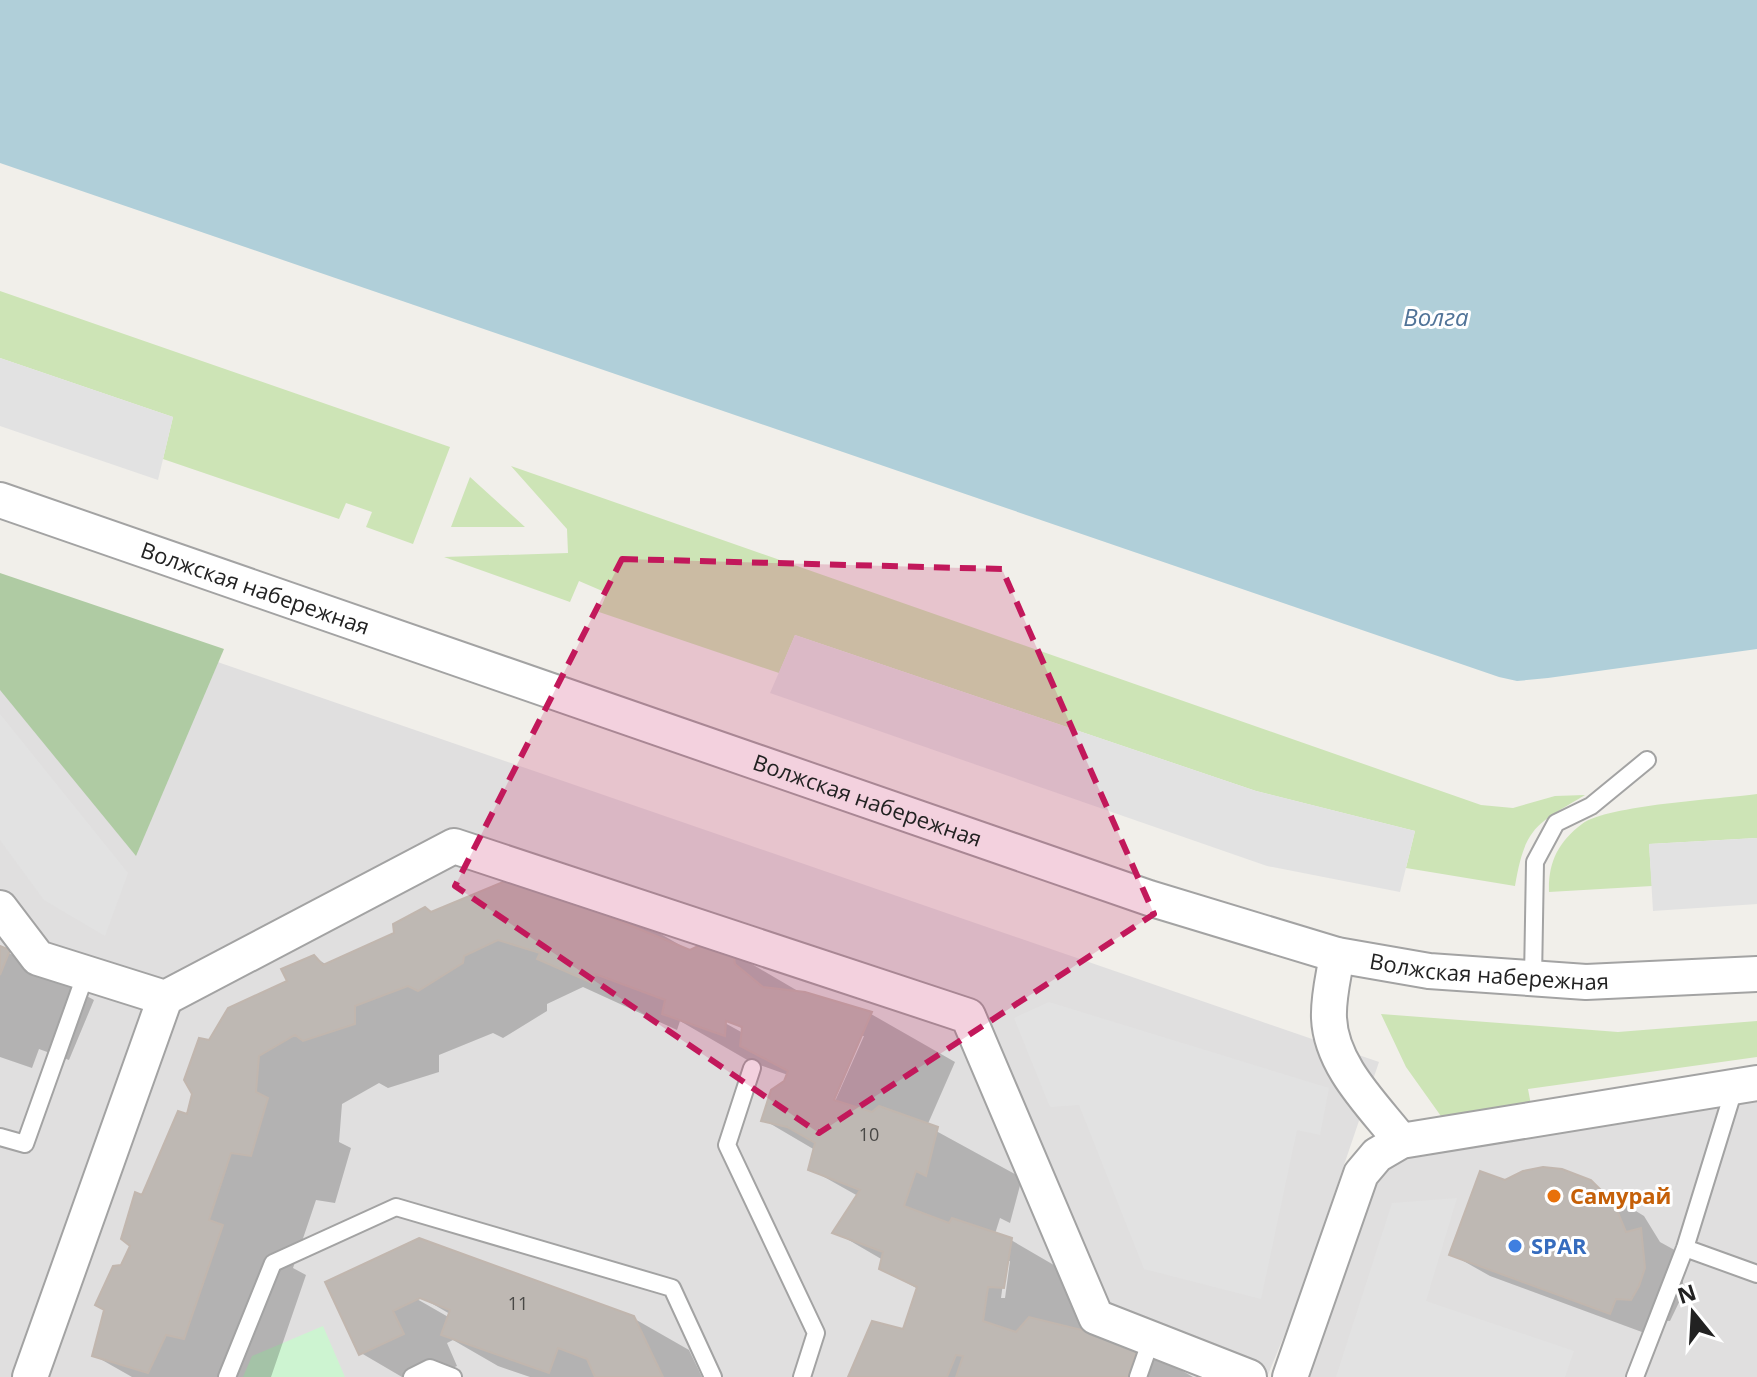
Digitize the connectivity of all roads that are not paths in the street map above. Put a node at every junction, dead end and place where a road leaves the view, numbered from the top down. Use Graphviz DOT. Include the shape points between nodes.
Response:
graph roads {
  1 [pos="0,500"];
  2 [pos="1647,760"];
  3 [pos="0,908"];
  4 [pos="1337,955"];
  5 [pos="86,973"];
  6 [pos="1757,974"];
  7 [pos="1533,979"];
  8 [pos="165,998"];
  9 [pos="752,1068"];
  10 [pos="1746,1084"];
  11 [pos="0,1137"];
  12 [pos="1401,1141"];
  13 [pos="1685,1248"];
  14 [pos="1757,1274"];
  15 [pos="1152,1336"];
  16 [pos="30,1377"];
  17 [pos="227,1377"];
  18 [pos="412,1377"];
  19 [pos="453,1377"];
  20 [pos="713,1377"];
  21 [pos="802,1377"];
  22 [pos="1138,1377"];
  23 [pos="1249,1377"];
  24 [pos="1290,1377"];
  25 [pos="1635,1377"];
  1 -- 4 [label="street, Волжская набережная" via="1119,888"];
  2 -- 7 [label="lane" via="1591,806 1556,823 1535,862"];
  3 -- 5 [label="street" via="38,958"];
  4 -- 7 [label="street, Волжская набережная" via="1429,971"];
  4 -- 12 [label="street" via="1331,1035 1342,1064"];
  5 -- 8 [label="street"];
  5 -- 11 [label="lane" via="25,1144"];
  6 -- 7 [label="street, Волжская набережная" via="1586,982"];
  8 -- 15 [label="street" via="454,846 968,1016 1096,1317"];
  8 -- 16 [label="street"];
  9 -- 21 [label="lane" via="727,1145 816,1333"];
  10 -- 12 [label="street"];
  10 -- 13 [label="lane"];
  12 -- 24 [label="street" via="1377,1155 1361,1174"];
  13 -- 14 [label="lane"];
  13 -- 25 [label="lane"];
  15 -- 22 [label="lane"];
  15 -- 23 [label="street"];
  17 -- 20 [label="lane" via="273,1263 396,1207 672,1288"];
  18 -- 19 [label="lane" via="430,1368"];
}
